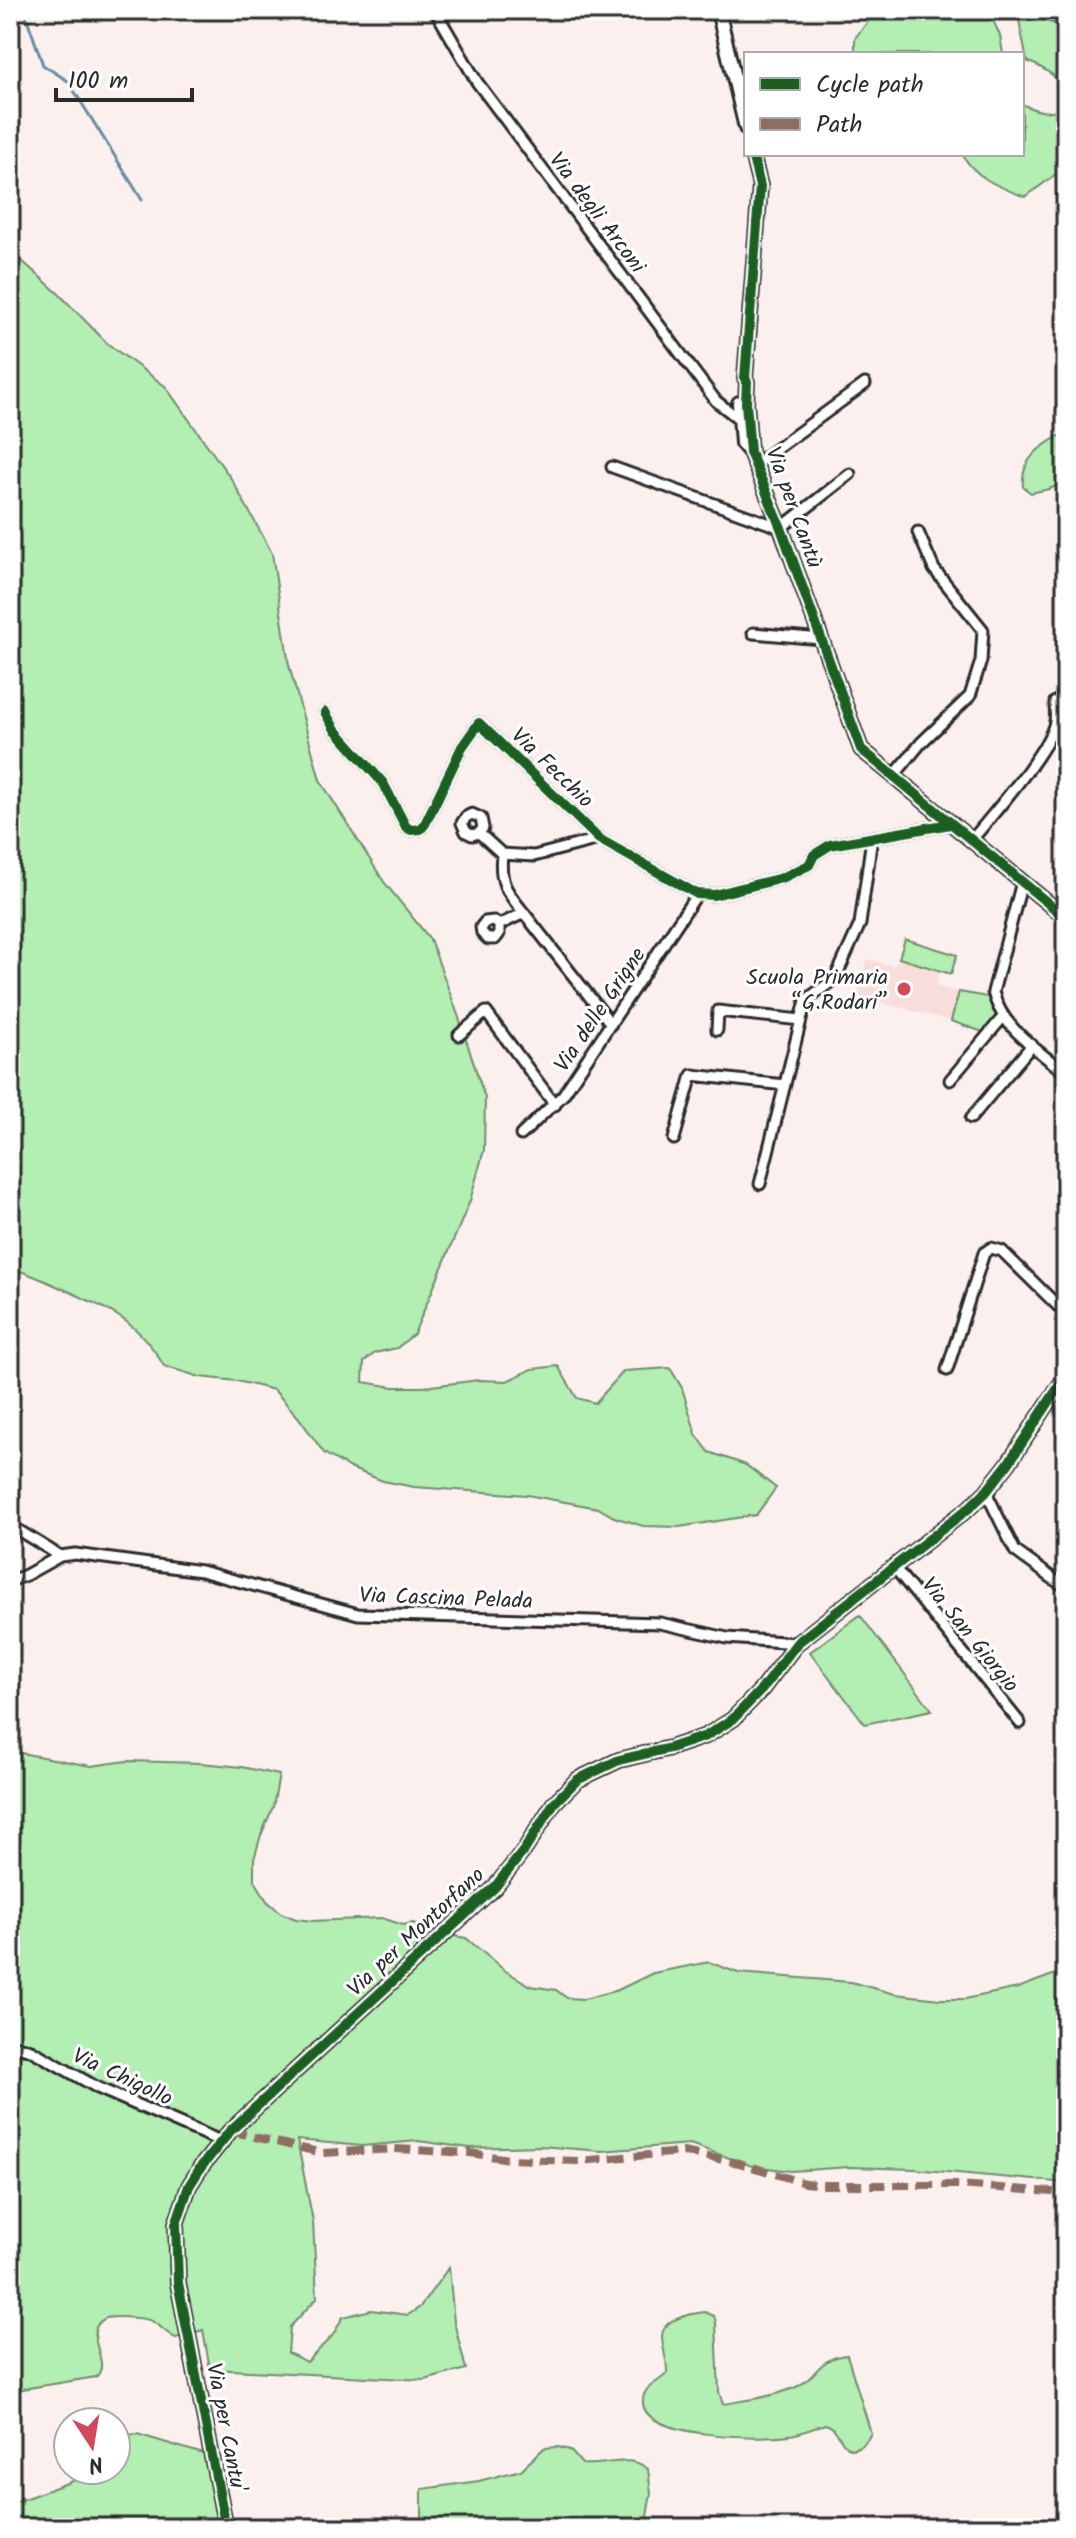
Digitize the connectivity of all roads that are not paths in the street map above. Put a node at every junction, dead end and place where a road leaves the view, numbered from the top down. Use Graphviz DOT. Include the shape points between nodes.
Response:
graph roads {
  1 [pos="435,10"];
  2 [pos="718,10"];
  3 [pos="744,120"];
  4 [pos="752,156"];
  5 [pos="745,378"];
  6 [pos="865,384"];
  7 [pos="740,394"];
  8 [pos="718,402"];
  9 [pos="743,419"];
  10 [pos="754,457"];
  11 [pos="612,467"];
  12 [pos="850,474"];
  13 [pos="781,528"];
  14 [pos="918,532"];
  15 [pos="753,633"];
  16 [pos="821,639"];
  17 [pos="1066,695"];
  18 [pos="325,712"];
  19 [pos="893,777"];
  20 [pos="950,824"];
  21 [pos="479,833"];
  22 [pos="872,838"];
  23 [pos="599,839"];
  24 [pos="971,841"];
  25 [pos="502,854"];
  26 [pos="1022,882"];
  27 [pos="697,894"];
  28 [pos="524,913"];
  29 [pos="1066,918"];
  30 [pos="499,925"];
  31 [pos="1003,1017"];
  32 [pos="801,1020"];
  33 [pos="611,1024"];
  34 [pos="717,1030"];
  35 [pos="459,1035"];
  36 [pos="1032,1045"];
  37 [pos="1066,1074"];
  38 [pos="950,1080"];
  39 [pos="785,1085"];
  40 [pos="555,1105"];
  41 [pos="971,1118"];
  42 [pos="521,1135"];
  43 [pos="674,1139"];
  44 [pos="760,1184"];
  45 [pos="1066,1314"];
  46 [pos="947,1370"];
  47 [pos="1066,1376"];
  48 [pos="986,1492"];
  49 [pos="10,1525"];
  50 [pos="60,1556"];
  51 [pos="894,1567"];
  52 [pos="10,1581"];
  53 [pos="1066,1582"];
  54 [pos="797,1643"];
  55 [pos="1020,1723"];
  56 [pos="10,2044"];
  57 [pos="220,2141"];
  58 [pos="189,2334"];
  59 [pos="226,2528"];
  1 -- 8 [label="street, Via degli Arconi" via="477,82"];
  2 -- 3 [label="street"];
  4 -- 5 [label="street, Via per Cantù" via="760,186"];
  5 -- 7 [label="street"];
  5 -- 9 [label="street, Via per Cantù"];
  6 -- 10 [label="street"];
  7 -- 8 [label="street" via="735,402"];
  7 -- 9 [label="street"];
  8 -- 9 [label="street, Via degli Arconi"];
  9 -- 10 [label="street, Via per Cantù"];
  10 -- 13 [label="street, Via per Cantù"];
  11 -- 13 [label="street"];
  12 -- 13 [label="street"];
  13 -- 16 [label="street, Via per Cantù"];
  14 -- 19 [label="street" via="934,569 983,630 981,661 970,696"];
  15 -- 16 [label="street"];
  16 -- 19 [label="street, Via per Cantù" via="861,749"];
  17 -- 24 [label="street" via="1055,702 1050,735 1033,763"];
  18 -- 23 [label="street, Via Fecchio" via="383,783 406,827 416,830 425,824 479,723"];
  19 -- 20 [label="street, Via per Cantù"];
  20 -- 22 [label="street"];
  20 -- 24 [label="street, Via per Cantù"];
  21 -- 25 [label="street"];
  22 -- 27 [label="street" via="830,845 809,865 782,878 726,893"];
  22 -- 32 [label="street" via="860,924 835,979 806,1000"];
  23 -- 25 [label="street" via="534,856"];
  23 -- 27 [label="street, Via Fecchio"];
  24 -- 26 [label="street, Via per Cantù"];
  25 -- 28 [label="street" via="501,879"];
  26 -- 29 [label="street, Via per Cantù"];
  26 -- 31 [label="street" via="993,992"];
  27 -- 33 [label="street, Via delle Grigne"];
  28 -- 30 [label="street"];
  28 -- 33 [label="street"];
  31 -- 36 [label="street"];
  31 -- 38 [label="street"];
  32 -- 34 [label="street" via="718,1011"];
  32 -- 39 [label="street"];
  33 -- 40 [label="street, Via delle Grigne"];
  35 -- 40 [label="street" via="486,1012"];
  36 -- 37 [label="street"];
  36 -- 41 [label="street"];
  39 -- 43 [label="street" via="692,1075"];
  39 -- 44 [label="street"];
  40 -- 42 [label="street, Via delle Grigne"];
  45 -- 46 [label="street" via="1002,1251 991,1248 984,1253"];
  47 -- 48 [label="street, Via per Montorfano"];
  48 -- 51 [label="street, Via per Montorfano"];
  48 -- 53 [label="street" via="1015,1551 1059,1583"];
  49 -- 50 [label="street, Via Cascina Pelada"];
  50 -- 52 [label="street"];
  50 -- 54 [label="street, Via Cascina Pelada" via="201,1571 358,1614 660,1623 727,1638"];
  51 -- 54 [label="street, Via per Montorfano"];
  51 -- 55 [label="street, Via San Giorgio"];
  54 -- 57 [label="street, Via per Montorfano" via="733,1719 706,1736 619,1760 577,1780 554,1803 495,1887"];
  56 -- 57 [label="street, Via Chigollo"];
  57 -- 58 [label="street, Via per Montorfano" via="189,2186 176,2224 178,2283"];
  58 -- 59 [label="street, Via per Cantu'"];
}
